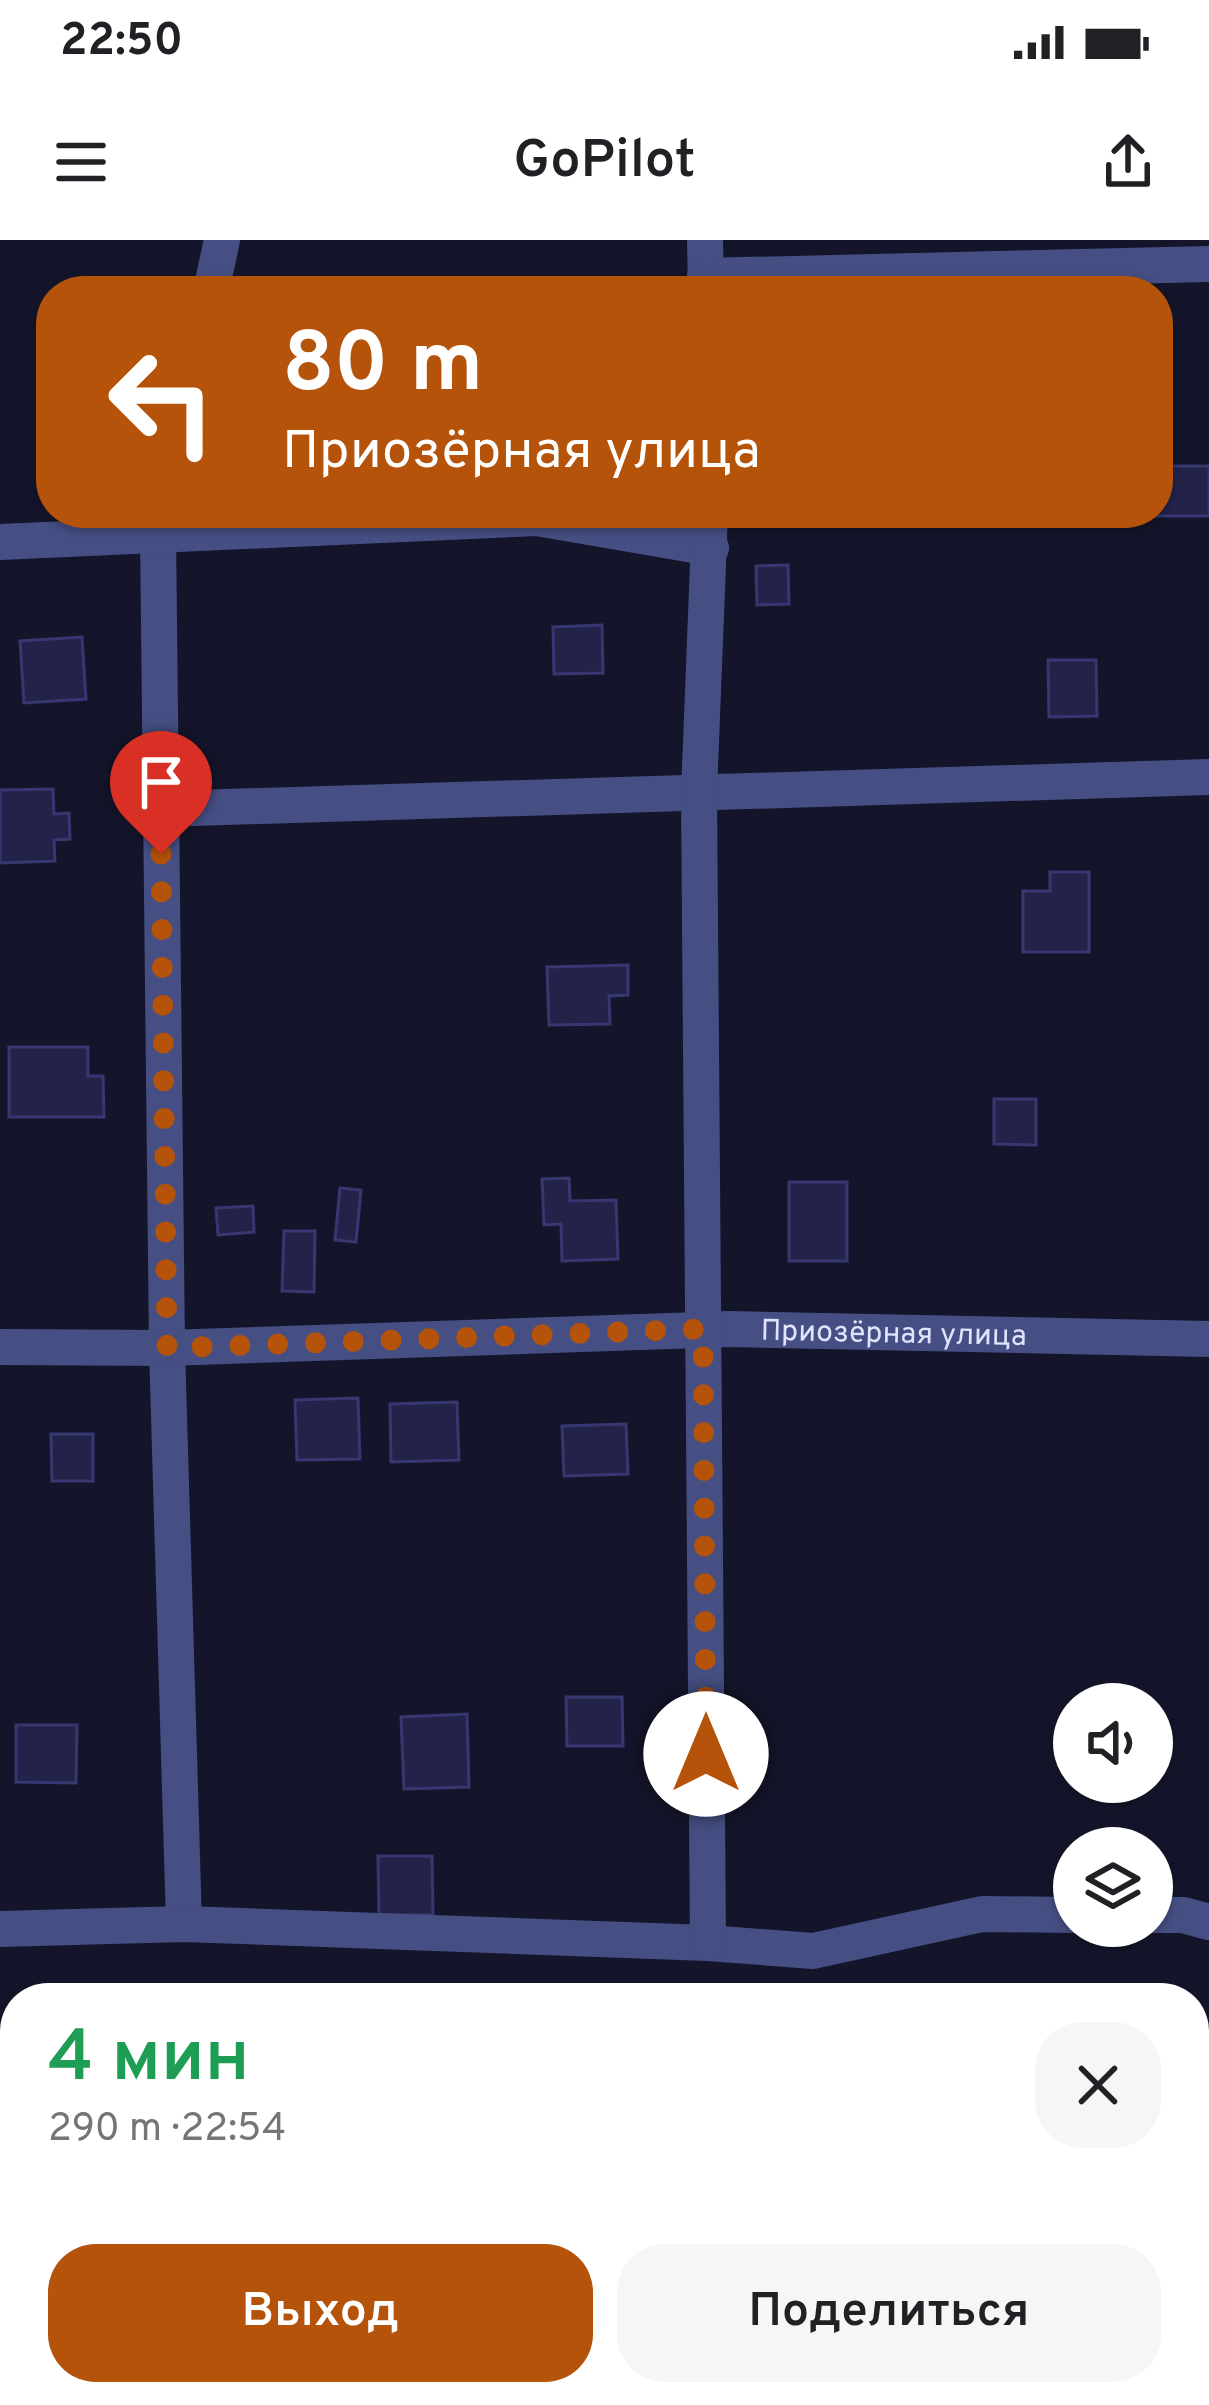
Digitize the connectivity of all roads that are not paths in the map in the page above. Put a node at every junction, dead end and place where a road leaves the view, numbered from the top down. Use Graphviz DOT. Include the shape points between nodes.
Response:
graph roads {
  1 [pos="222,240"];
  2 [pos="1209,264"];
  3 [pos="705,269"];
  4 [pos="214,276"];
  5 [pos="118,528"];
  6 [pos="160,528"];
  7 [pos="710,530"];
  8 [pos="0,542"];
  9 [pos="1209,777"];
  10 [pos="699,793"];
  11 [pos="161,809"];
  12 [pos="703,1329"];
  13 [pos="1209,1339"];
  14 [pos="0,1347"];
  15 [pos="167,1348"];
  16 [pos="1053,1915"];
  17 [pos="1173,1915"];
  18 [pos="1209,1922"];
  19 [pos="184,1924"];
  20 [pos="0,1929"];
  21 [pos="708,1943"];
  1 -- 4 [label="street"];
  2 -- 3 [label="street"];
  5 -- 8 [label="street"];
  6 -- 11 [label="street"];
  7 -- 10 [label="street"];
  9 -- 10 [label="street"];
  10 -- 11 [label="street"];
  10 -- 12 [label="street"];
  11 -- 15 [label="street"];
  12 -- 13 [label="street, Приозёрная улица"];
  12 -- 15 [label="street, Приозёрная улица"];
  12 -- 21 [label="street"];
  14 -- 15 [label="street, Приозёрная улица"];
  15 -- 19 [label="street"];
  16 -- 21 [label="street" via="982,1914 812,1951"];
  17 -- 18 [label="street"];
  19 -- 20 [label="street"];
  19 -- 21 [label="street"];
}
